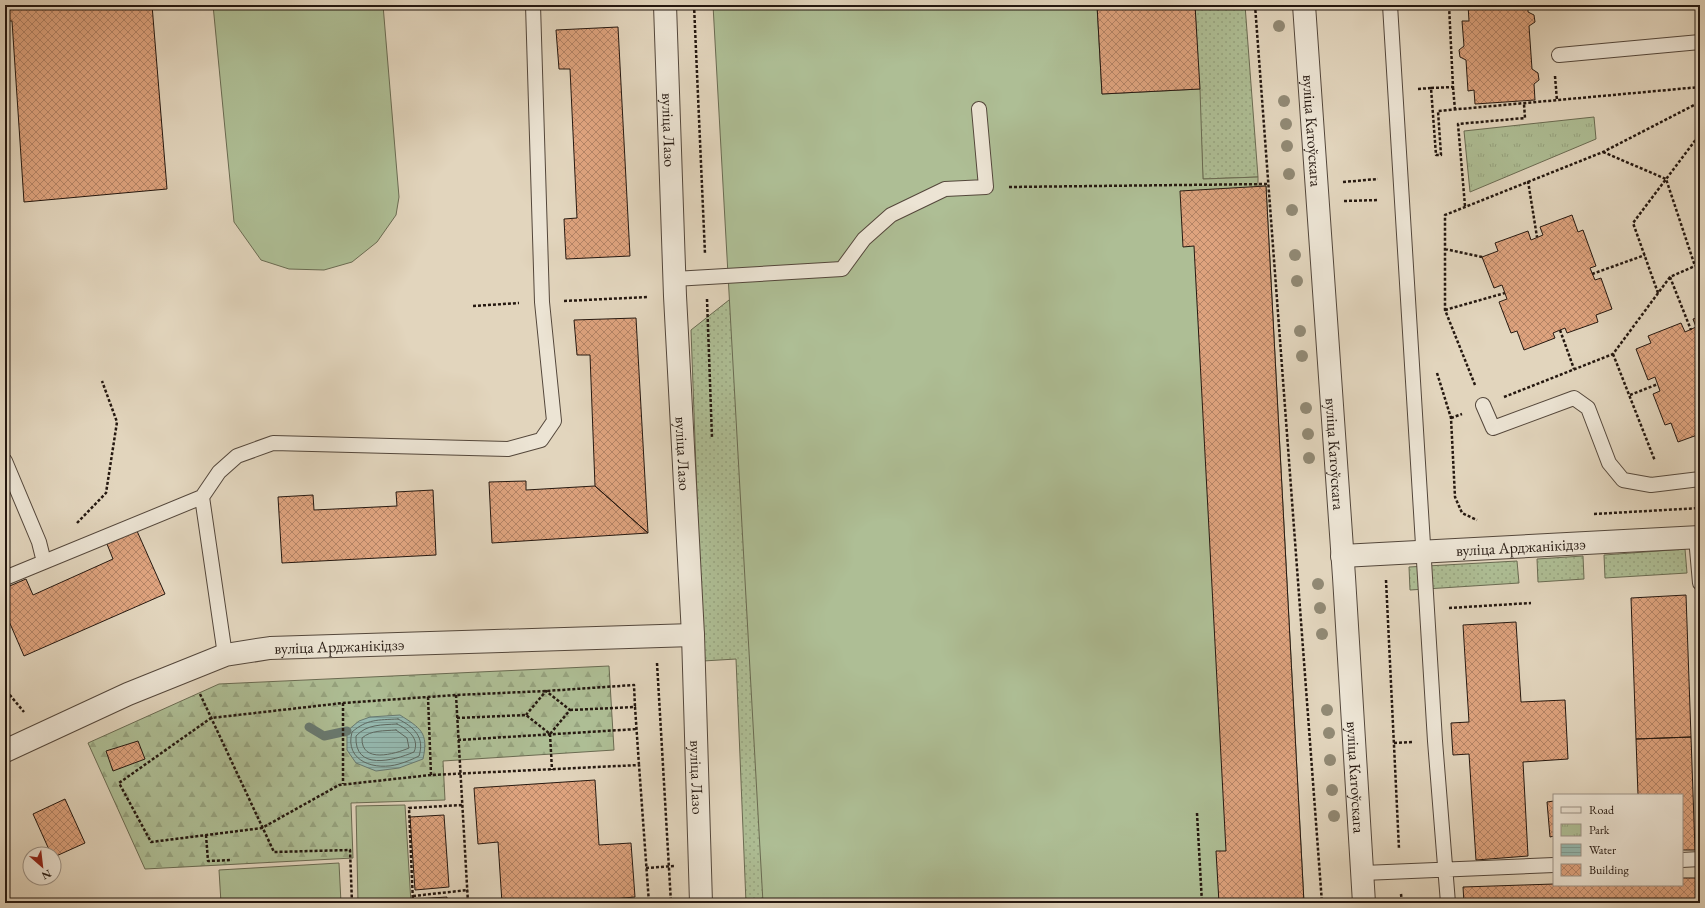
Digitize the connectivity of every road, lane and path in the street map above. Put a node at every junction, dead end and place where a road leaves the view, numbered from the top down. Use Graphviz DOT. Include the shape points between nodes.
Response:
graph roads {
  1 [pos="533,5"];
  2 [pos="665,5"];
  3 [pos="1255,5"];
  4 [pos="1304,5"];
  5 [pos="1390,5"];
  6 [pos="1449,5"];
  7 [pos="1700,42"];
  8 [pos="1559,56"];
  9 [pos="1453,87"];
  10 [pos="1700,87"];
  11 [pos="1431,88"];
  12 [pos="1412,89"];
  13 [pos="1700,102"];
  14 [pos="1524,104"];
  15 [pos="979,109"];
  16 [pos="1455,110"];
  17 [pos="1700,134"];
  18 [pos="1603,152"];
  19 [pos="1400,178"];
  20 [pos="1666,180"];
  21 [pos="1528,181"];
  22 [pos="1340,182"];
  23 [pos="1269,184"];
  24 [pos="986,187"];
  25 [pos="1402,199"];
  26 [pos="1342,201"];
  27 [pos="1465,206"];
  28 [pos="1537,237"];
  29 [pos="1445,249"];
  30 [pos="1645,255"];
  31 [pos="1482,257"];
  32 [pos="1695,266"];
  33 [pos="1700,266"];
  34 [pos="1592,274"];
  35 [pos="1670,277"];
  36 [pos="675,287"];
  37 [pos="1505,293"];
  38 [pos="1658,293"];
  39 [pos="542,302"];
  40 [pos="473,306"];
  41 [pos="1444,310"];
  42 [pos="1560,330"];
  43 [pos="1691,330"];
  44 [pos="1613,354"];
  45 [pos="1435,369"];
  46 [pos="1574,369"];
  47 [pos="102,381"];
  48 [pos="1658,384"];
  49 [pos="1630,395"];
  50 [pos="1483,405"];
  51 [pos="1451,418"];
  52 [pos="1662,460"];
  53 [pos="5,461"];
  54 [pos="1700,479"];
  55 [pos="202,497"];
  56 [pos="1700,508"];
  57 [pos="1592,514"];
  58 [pos="1483,520"];
  59 [pos="75,524"];
  60 [pos="1698,538"];
  61 [pos="1423,552"];
  62 [pos="1384,554"];
  63 [pos="1342,556"];
  64 [pos="44,562"];
  65 [pos="5,578"];
  66 [pos="1700,583"];
  67 [pos="1531,603"];
  68 [pos="1427,609"];
  69 [pos="693,635"];
  70 [pos="225,655"];
  71 [pos="5,686"];
  72 [pos="198,690"];
  73 [pos="546,691"];
  74 [pos="456,695"];
  75 [pos="428,698"];
  76 [pos="343,703"];
  77 [pos="636,707"];
  78 [pos="570,710"];
  79 [pos="526,715"];
  80 [pos="211,718"];
  81 [pos="457,718"];
  82 [pos="636,728"];
  83 [pos="42,734"];
  84 [pos="550,734"];
  85 [pos="458,740"];
  86 [pos="5,750"];
  87 [pos="639,765"];
  88 [pos="552,770"];
  89 [pos="431,775"];
  90 [pos="460,775"];
  91 [pos="343,784"];
  92 [pos="462,805"];
  93 [pos="1197,813"];
  94 [pos="262,828"];
  95 [pos="206,835"];
  96 [pos="1700,859"];
  97 [pos="232,860"];
  98 [pos="1683,860"];
  99 [pos="1553,865"];
  100 [pos="646,868"];
  101 [pos="656,868"];
  102 [pos="1445,870"];
  103 [pos="1400,872"];
  104 [pos="1363,873"];
  105 [pos="468,890"];
  106 [pos="413,896"];
  107 [pos="352,903"];
  108 [pos="413,903"];
  109 [pos="468,903"];
  110 [pos="649,903"];
  111 [pos="701,903"];
  112 [pos="1202,903"];
  113 [pos="1322,903"];
  114 [pos="1364,903"];
  115 [pos="1402,903"];
  116 [pos="1448,903"];
  1 -- 39 [label="lane"];
  2 -- 36 [label="street, вуліца Лазо"];
  3 -- 23 [label="path"];
  4 -- 63 [label="street, вуліца Катоўскага"];
  5 -- 19 [label="lane"];
  6 -- 9 [label="path"];
  7 -- 8 [label="lane"];
  9 -- 11 [label="path"];
  9 -- 16 [label="path"];
  10 -- 14 [label="path"];
  11 -- 12 [label="path"];
  11 -- 16 [label="path" via="1436,155 1441,155 1438,111"];
  13 -- 18 [label="path"];
  14 -- 16 [label="path"];
  14 -- 27 [label="path" via="1525,118 1458,124"];
  15 -- 24 [label="lane"];
  17 -- 20 [label="path"];
  18 -- 20 [label="path"];
  18 -- 21 [label="path"];
  19 -- 22 [label="path"];
  19 -- 25 [label="lane"];
  20 -- 30 [label="path" via="1633,223"];
  20 -- 32 [label="path"];
  21 -- 27 [label="path"];
  21 -- 28 [label="path"];
  23 -- 24 [label="path"];
  23 -- 113 [label="path"];
  24 -- 36 [label="lane" via="946,189 891,216 864,239 842,269"];
  25 -- 26 [label="path"];
  25 -- 61 [label="lane"];
  27 -- 29 [label="path" via="1445,214"];
  29 -- 31 [label="path"];
  29 -- 41 [label="path"];
  30 -- 34 [label="path"];
  30 -- 38 [label="path"];
  32 -- 33 [label="path"];
  32 -- 35 [label="path"];
  35 -- 38 [label="path"];
  35 -- 43 [label="path"];
  36 -- 39 [label="path"];
  36 -- 69 [label="street, вуліца Лазо"];
  37 -- 41 [label="path"];
  38 -- 44 [label="path"];
  39 -- 40 [label="path"];
  39 -- 55 [label="lane" via="554,421 541,440 508,449 273,443 237,456 219,472"];
  41 -- 50 [label="path"];
  42 -- 46 [label="path"];
  44 -- 46 [label="path"];
  44 -- 49 [label="path"];
  45 -- 51 [label="path"];
  46 -- 50 [label="path"];
  47 -- 59 [label="path" via="117,422 106,493"];
  48 -- 49 [label="path"];
  49 -- 52 [label="path" via="1655,461"];
  50 -- 51 [label="path"];
  50 -- 54 [label="lane" via="1493,428 1574,398 1588,408 1609,463 1623,480 1651,484"];
  51 -- 58 [label="path" via="1456,497 1462,513 1476,520"];
  53 -- 64 [label="lane" via="39,542"];
  55 -- 64 [label="lane"];
  55 -- 70 [label="lane"];
  56 -- 57 [label="path"];
  60 -- 61 [label="street, вуліца Арджанікідзэ"];
  60 -- 66 [label="lane"];
  61 -- 62 [label="street, вуліца Арджанікідзэ"];
  61 -- 68 [label="lane"];
  62 -- 63 [label="street, вуліца Арджанікідзэ"];
  62 -- 103 [label="path"];
  63 -- 104 [label="street, вуліца Катоўскага"];
  64 -- 65 [label="lane"];
  67 -- 68 [label="path"];
  68 -- 102 [label="lane"];
  69 -- 70 [label="street, вуліца Арджанікідзэ" via="270,648"];
  69 -- 111 [label="street, вуліца Лазо"];
  70 -- 83 [label="street, вуліца Арджанікідзэ" via="128,694"];
  71 -- 83 [label="path"];
  72 -- 80 [label="path"];
  73 -- 74 [label="path"];
  73 -- 77 [label="path" via="634,685"];
  73 -- 78 [label="path"];
  73 -- 79 [label="path"];
  74 -- 75 [label="path"];
  74 -- 81 [label="path"];
  75 -- 76 [label="path"];
  75 -- 89 [label="path"];
  76 -- 80 [label="path"];
  76 -- 91 [label="path"];
  77 -- 78 [label="path"];
  77 -- 82 [label="path"];
  78 -- 84 [label="path"];
  79 -- 81 [label="path"];
  79 -- 84 [label="path"];
  80 -- 94 [label="path"];
  80 -- 95 [label="path" via="119,783 151,842"];
  81 -- 85 [label="path"];
  82 -- 84 [label="path"];
  82 -- 87 [label="path"];
  83 -- 86 [label="street, вуліца Арджанікідзэ"];
  84 -- 85 [label="path"];
  84 -- 88 [label="path"];
  85 -- 90 [label="path"];
  87 -- 88 [label="path"];
  87 -- 100 [label="path"];
  88 -- 90 [label="path"];
  89 -- 90 [label="path"];
  89 -- 91 [label="path"];
  90 -- 92 [label="path"];
  91 -- 94 [label="path"];
  92 -- 105 [label="path"];
  92 -- 106 [label="path" via="409,808"];
  93 -- 112 [label="path"];
  94 -- 95 [label="path"];
  94 -- 107 [label="path" via="274,852 350,850"];
  95 -- 97 [label="path" via="208,861"];
  96 -- 98 [label="lane"];
  99 -- 102 [label="lane"];
  100 -- 101 [label="path"];
  100 -- 110 [label="path"];
  102 -- 103 [label="lane"];
  102 -- 116 [label="lane"];
  103 -- 104 [label="lane"];
  103 -- 115 [label="path"];
  104 -- 114 [label="street, вуліца Катоўскага"];
  105 -- 106 [label="path"];
  105 -- 109 [label="path"];
  106 -- 108 [label="path"];
}
